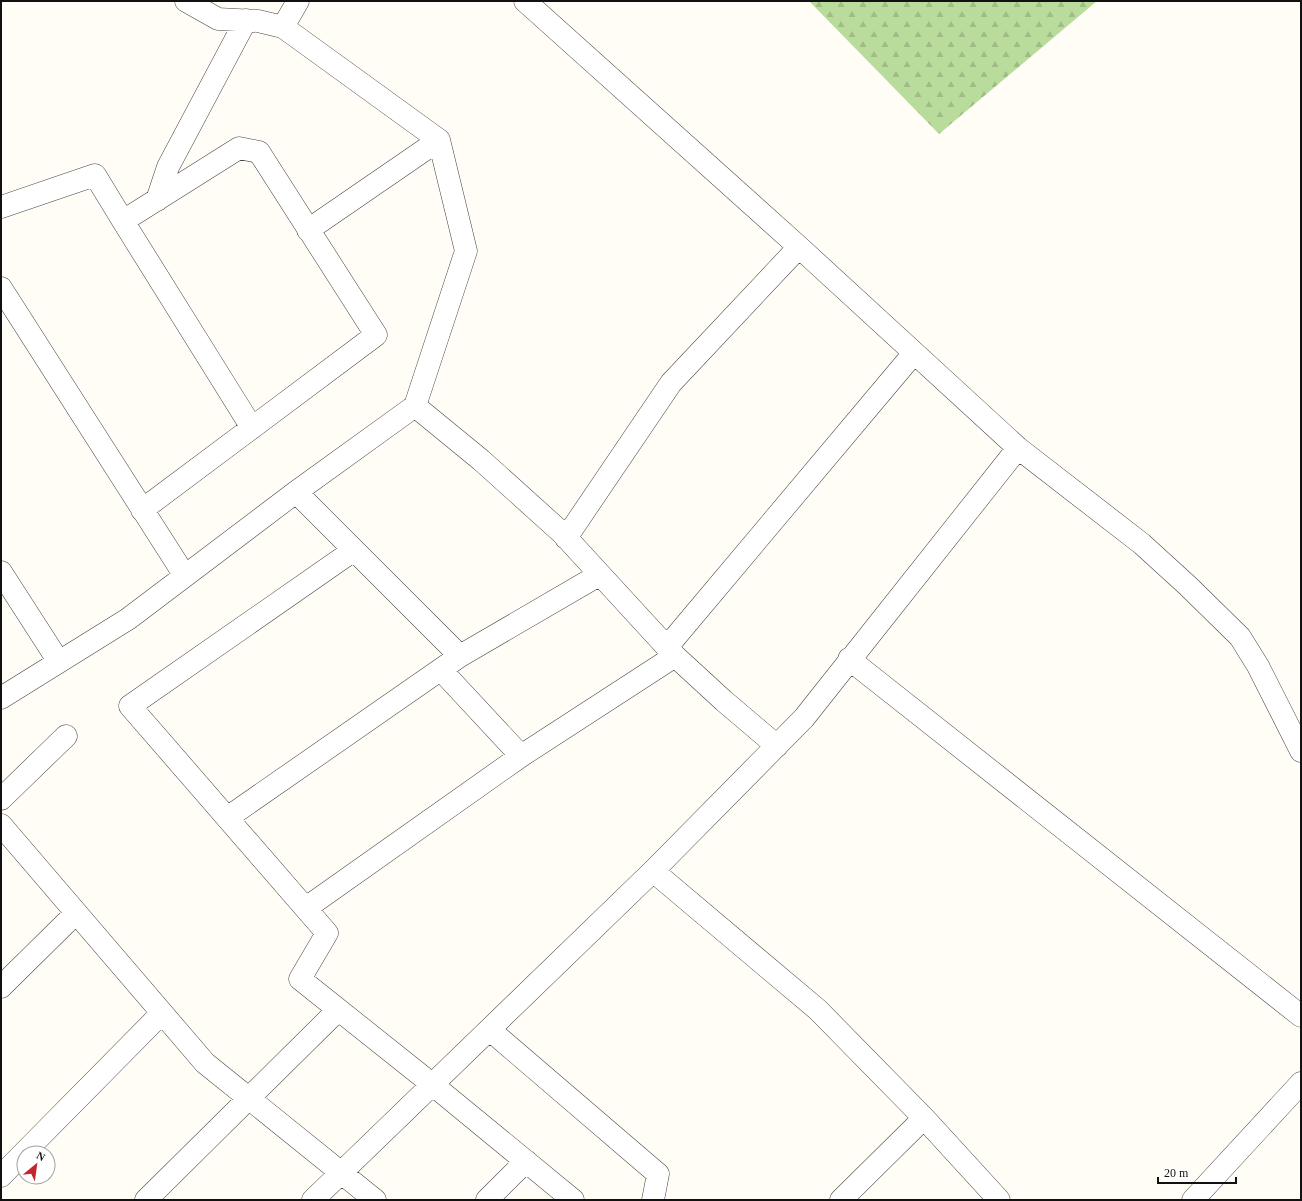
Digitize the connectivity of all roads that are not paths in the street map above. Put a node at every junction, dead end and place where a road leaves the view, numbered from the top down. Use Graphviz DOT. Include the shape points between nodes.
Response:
graph roads {
  1 [pos="186,1"];
  2 [pos="298,1"];
  3 [pos="525,1"];
  4 [pos="246,20"];
  5 [pos="283,27"];
  6 [pos="439,140"];
  7 [pos="157,200"];
  8 [pos="1,207"];
  9 [pos="124,221"];
  10 [pos="308,230"];
  11 [pos="799,247"];
  12 [pos="1,288"];
  13 [pos="914,352"];
  14 [pos="415,406"];
  15 [pos="252,428"];
  16 [pos="1018,448"];
  17 [pos="296,492"];
  18 [pos="142,510"];
  19 [pos="566,538"];
  20 [pos="354,550"];
  21 [pos="1,572"];
  22 [pos="599,575"];
  23 [pos="185,576"];
  24 [pos="671,651"];
  25 [pos="460,656"];
  26 [pos="849,659"];
  27 [pos="59,662"];
  28 [pos="441,670"];
  29 [pos="1,698"];
  30 [pos="66,736"];
  31 [pos="777,746"];
  32 [pos="1301,751"];
  33 [pos="521,756"];
  34 [pos="1,799"];
  35 [pos="227,818"];
  36 [pos="1,825"];
  37 [pos="653,871"];
  38 [pos="306,908"];
  39 [pos="76,912"];
  40 [pos="1,987"];
  41 [pos="338,1010"];
  42 [pos="162,1013"];
  43 [pos="1301,1016"];
  44 [pos="490,1030"];
  45 [pos="1301,1083"];
  46 [pos="433,1085"];
  47 [pos="249,1097"];
  48 [pos="924,1118"];
  49 [pos="526,1161"];
  50 [pos="341,1172"];
  51 [pos="1,1176"];
  52 [pos="146,1200"];
  53 [pos="313,1200"];
  54 [pos="375,1200"];
  55 [pos="487,1200"];
  56 [pos="573,1200"];
  57 [pos="653,1200"];
  58 [pos="841,1200"];
  59 [pos="1000,1200"];
  60 [pos="1193,1200"];
  1 -- 4 [label="street" via="218,18"];
  2 -- 5 [label="street"];
  3 -- 11 [label="street"];
  4 -- 5 [label="street"];
  4 -- 7 [label="street" via="168,167"];
  5 -- 6 [label="street"];
  6 -- 10 [label="street"];
  6 -- 14 [label="street" via="466,251"];
  7 -- 9 [label="street"];
  7 -- 10 [label="street" via="239,148 259,152"];
  8 -- 9 [label="street" via="96,175"];
  9 -- 15 [label="street"];
  10 -- 15 [label="street" via="376,335"];
  11 -- 13 [label="street"];
  11 -- 19 [label="street" via="671,383"];
  12 -- 18 [label="street"];
  13 -- 16 [label="street"];
  13 -- 24 [label="street"];
  14 -- 17 [label="street"];
  14 -- 19 [label="street" via="481,460"];
  15 -- 18 [label="street"];
  16 -- 26 [label="street"];
  16 -- 32 [label="street" via="1142,544 1240,637 1258,666"];
  17 -- 20 [label="street"];
  17 -- 23 [label="street"];
  18 -- 23 [label="street"];
  19 -- 22 [label="street"];
  20 -- 25 [label="street"];
  20 -- 35 [label="street" via="130,706"];
  21 -- 27 [label="street"];
  22 -- 24 [label="street"];
  22 -- 25 [label="street"];
  23 -- 27 [label="street" via="128,619"];
  24 -- 31 [label="street"];
  24 -- 33 [label="street"];
  25 -- 28 [label="street"];
  26 -- 31 [label="street" via="804,718"];
  26 -- 43 [label="street"];
  27 -- 29 [label="street"];
  28 -- 33 [label="street"];
  28 -- 35 [label="street"];
  30 -- 34 [label="street"];
  31 -- 37 [label="street"];
  33 -- 38 [label="street"];
  35 -- 38 [label="street"];
  36 -- 39 [label="street"];
  37 -- 44 [label="street"];
  37 -- 48 [label="street" via="818,1010"];
  38 -- 41 [label="street" via="327,933 300,979"];
  39 -- 40 [label="street"];
  39 -- 42 [label="street"];
  41 -- 46 [label="street"];
  41 -- 47 [label="street"];
  42 -- 47 [label="street" via="205,1063"];
  42 -- 51 [label="street"];
  44 -- 46 [label="street"];
  44 -- 57 [label="street" via="658,1174"];
  45 -- 60 [label="street"];
  46 -- 49 [label="street"];
  46 -- 50 [label="street"];
  47 -- 50 [label="street"];
  47 -- 52 [label="street"];
  48 -- 58 [label="street"];
  48 -- 59 [label="street"];
  49 -- 55 [label="street"];
  49 -- 56 [label="street"];
  50 -- 53 [label="street"];
  50 -- 54 [label="street"];
}
